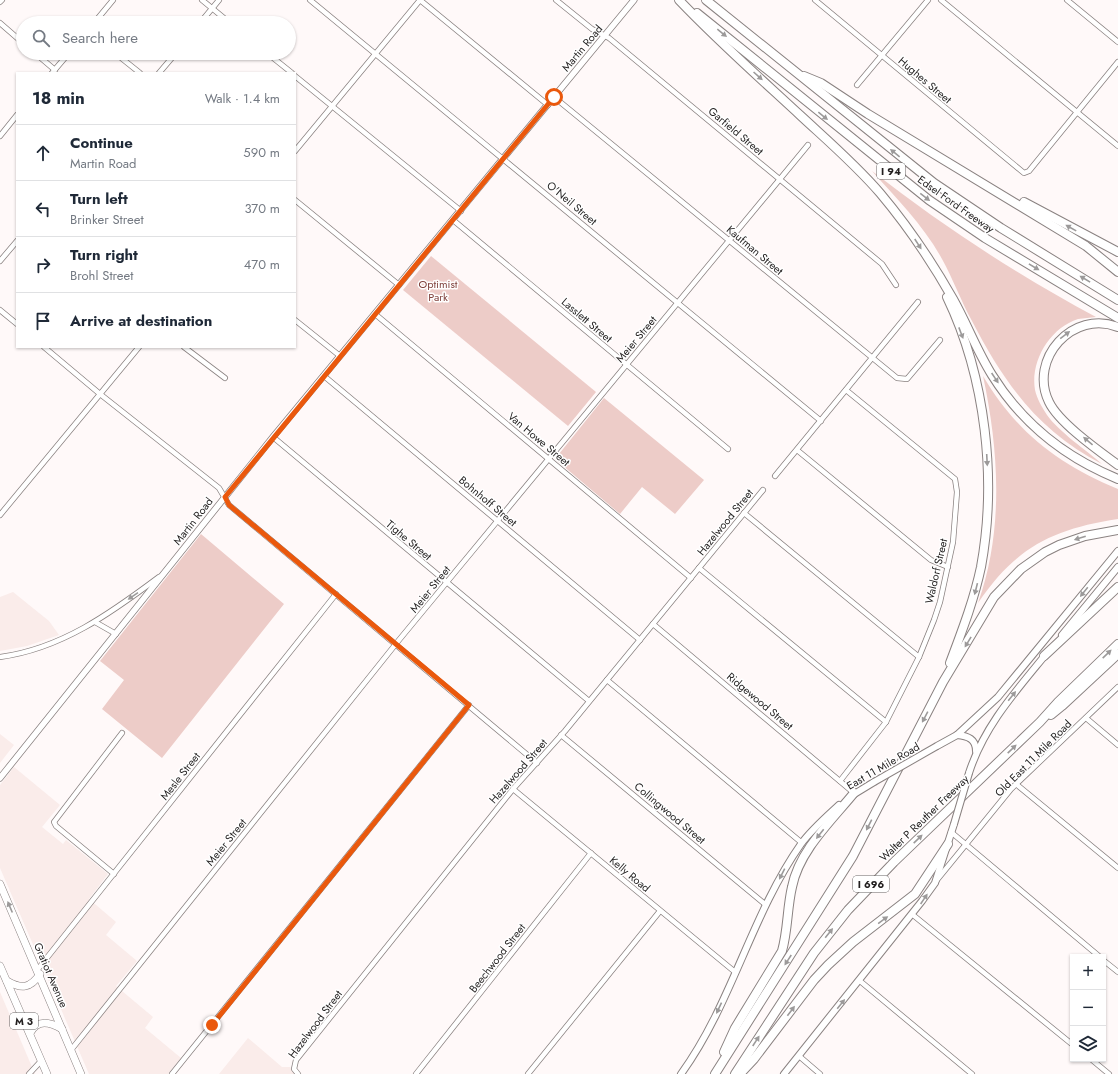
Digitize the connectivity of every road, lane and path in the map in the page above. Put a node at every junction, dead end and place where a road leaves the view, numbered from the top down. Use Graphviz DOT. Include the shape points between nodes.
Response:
graph roads {
  1 [pos="112,0"];
  2 [pos="202,0"];
  3 [pos="219,0"];
  4 [pos="310,0"];
  5 [pos="420,0"];
  6 [pos="556,0"];
  7 [pos="634,0"];
  8 [pos="680,0"];
  9 [pos="706,0"];
  10 [pos="815,0"];
  11 [pos="928,0"];
  12 [pos="941,0"];
  13 [pos="1067,0"];
  14 [pos="212,8"];
  15 [pos="99,16"];
  16 [pos="206,16"];
  17 [pos="222,16"];
  18 [pos="0,23"];
  19 [pos="16,36"];
  20 [pos="605,36"];
  21 [pos="1118,42"];
  22 [pos="375,53"];
  23 [pos="882,55"];
  24 [pos="42,60"];
  25 [pos="63,60"];
  26 [pos="124,60"];
  27 [pos="170,60"];
  28 [pos="276,60"];
  29 [pos="1118,62"];
  30 [pos="53,71"];
  31 [pos="139,72"];
  32 [pos="160,72"];
  33 [pos="291,72"];
  34 [pos="797,74"];
  35 [pos="296,77"];
  36 [pos="857,85"];
  37 [pos="554,97"];
  38 [pos="548,105"];
  39 [pos="332,106"];
  40 [pos="1076,112"];
  41 [pos="16,116"];
  42 [pos="0,136"];
  43 [pos="808,145"];
  44 [pos="1118,146"];
  45 [pos="296,150"];
  46 [pos="504,158"];
  47 [pos="966,173"];
  48 [pos="779,179"];
  49 [pos="296,201"];
  50 [pos="460,211"];
  51 [pos="453,220"];
  52 [pos="729,240"];
  53 [pos="16,242"];
  54 [pos="1118,252"];
  55 [pos="928,259"];
  56 [pos="0,261"];
  57 [pos="1118,272"];
  58 [pos="399,285"];
  59 [pos="896,285"];
  60 [pos="1118,300"];
  61 [pos="918,302"];
  62 [pos="677,303"];
  63 [pos="0,310"];
  64 [pos="375,314"];
  65 [pos="1118,318"];
  66 [pos="296,321"];
  67 [pos="16,323"];
  68 [pos="1118,327"];
  69 [pos="940,340"];
  70 [pos="45,348"];
  71 [pos="138,348"];
  72 [pos="185,348"];
  73 [pos="340,356"];
  74 [pos="872,359"];
  75 [pos="627,364"];
  76 [pos="324,376"];
  77 [pos="225,378"];
  78 [pos="846,390"];
  79 [pos="100,394"];
  80 [pos="821,421"];
  81 [pos="273,437"];
  82 [pos="728,449"];
  83 [pos="797,450"];
  84 [pos="548,459"];
  85 [pos="1118,465"];
  86 [pos="775,476"];
  87 [pos="1118,479"];
  88 [pos="763,490"];
  89 [pos="225,497"];
  90 [pos="744,513"];
  91 [pos="0,515"];
  92 [pos="497,521"];
  93 [pos="1118,530"];
  94 [pos="1118,551"];
  95 [pos="948,566"];
  96 [pos="1118,567"];
  97 [pos="699,568"];
  98 [pos="165,573"];
  99 [pos="691,578"];
  100 [pos="446,584"];
  101 [pos="1118,586"];
  102 [pos="336,594"];
  103 [pos="95,622"];
  104 [pos="653,624"];
  105 [pos="116,634"];
  106 [pos="640,640"];
  107 [pos="396,644"];
  108 [pos="1118,644"];
  109 [pos="1118,654"];
  110 [pos="919,656"];
  111 [pos="1044,656"];
  112 [pos="0,657"];
  113 [pos="607,680"];
  114 [pos="943,682"];
  115 [pos="1118,687"];
  116 [pos="589,702"];
  117 [pos="469,705"];
  118 [pos="1086,718"];
  119 [pos="886,722"];
  120 [pos="1040,722"];
  121 [pos="122,734"];
  122 [pos="561,735"];
  123 [pos="957,735"];
  124 [pos="1118,744"];
  125 [pos="976,753"];
  126 [pos="537,762"];
  127 [pos="0,778"];
  128 [pos="840,781"];
  129 [pos="1016,784"];
  130 [pos="513,789"];
  131 [pos="854,793"];
  132 [pos="951,832"];
  133 [pos="802,843"];
  134 [pos="948,844"];
  135 [pos="965,846"];
  136 [pos="591,854"];
  137 [pos="1118,868"];
  138 [pos="114,874"];
  139 [pos="935,883"];
  140 [pos="0,884"];
  141 [pos="766,906"];
  142 [pos="660,911"];
  143 [pos="913,915"];
  144 [pos="1096,954"];
  145 [pos="1106,962"];
  146 [pos="0,966"];
  147 [pos="39,972"];
  148 [pos="735,972"];
  149 [pos="1118,972"];
  150 [pos="7,981"];
  151 [pos="860,981"];
  152 [pos="62,1029"];
  153 [pos="30,1034"];
  154 [pos="1070,1043"];
  155 [pos="71,1050"];
  156 [pos="799,1056"];
  157 [pos="41,1061"];
  158 [pos="1095,1062"];
  159 [pos="29,1074"];
  160 [pos="47,1074"];
  161 [pos="82,1074"];
  162 [pos="172,1074"];
  163 [pos="298,1074"];
  164 [pos="416,1074"];
  165 [pos="528,1074"];
  166 [pos="681,1074"];
  167 [pos="715,1074"];
  168 [pos="735,1074"];
  169 [pos="740,1074"];
  170 [pos="784,1074"];
  171 [pos="820,1074"];
  172 [pos="972,1074"];
  173 [pos="1109,1074"];
  1 -- 15 [label="street"];
  2 -- 14 [label="street"];
  3 -- 14 [label="street"];
  4 -- 22 [label="street, O'Neil Street"];
  5 -- 22 [label="street"];
  5 -- 38 [label="street"];
  6 -- 20 [label="street, Garfield Street" via="592,29"];
  7 -- 20 [label="street, Martin Road"];
  8 -- 55 [label="highway, one-way" via="712,34 878,191"];
  8 -- 65 [label="highway, Edsel Ford Freeway / I 94, one-way" via="929,200 985,238"];
  9 -- 34 [label="highway, Edsel Ford Freeway / I 94"];
  10 -- 23 [label="street, Hughes Street"];
  11 -- 23 [label="street"];
  12 -- 40 [label="street"];
  13 -- 21 [label="street"];
  14 -- 16 [label="street"];
  14 -- 17 [label="street"];
  18 -- 19 [label="street"];
  20 -- 37 [label="street, Martin Road"];
  20 -- 48 [label="street, Garfield Street"];
  22 -- 39 [label="street"];
  22 -- 46 [label="street, O'Neil Street"];
  23 -- 36 [label="street"];
  23 -- 40 [label="street, Hughes Street" via="1024,173 1029,171"];
  24 -- 30 [label="street"];
  25 -- 30 [label="street"];
  26 -- 31 [label="street"];
  27 -- 32 [label="street"];
  28 -- 33 [label="street"];
  29 -- 40 [label="street"];
  34 -- 47 [label="highway" via="821,83"];
  60 -- 34 [label="highway, Edsel Ford Freeway / I 94, one-way" via="951,195"];
  35 -- 39 [label="street"];
  37 -- 38 [label="street, Martin Road"];
  37 -- 52 [label="street, Kaufman Street"];
  38 -- 46 [label="street, Martin Road"];
  39 -- 45 [label="street"];
  39 -- 50 [label="street"];
  40 -- 44 [label="street"];
  41 -- 42 [label="street"];
  43 -- 48 [label="street, Meier Street"];
  46 -- 50 [label="street, Martin Road"];
  46 -- 62 [label="street, O'Neil Street"];
  54 -- 47 [label="highway, one-way"];
  47 -- 57 [label="highway" via="1086,246"];
  48 -- 52 [label="street, Meier Street"];
  48 -- 59 [label="street, Garfield Street" via="882,264"];
  49 -- 58 [label="street"];
  50 -- 51 [label="street, Martin Road"];
  51 -- 58 [label="street, Martin Road"];
  51 -- 75 [label="street, Lasslett Street"];
  52 -- 62 [label="street, Meier Street"];
  52 -- 74 [label="street, Kaufman Street"];
  53 -- 56 [label="street"];
  55 -- 87 [label="highway, one-way" via="954,299 992,376 1026,419 1076,459"];
  55 -- 114 [label="highway, one-way" via="949,302 966,346 976,387 987,459 986,514 981,566 972,600"];
  58 -- 64 [label="street, Martin Road"];
  61 -- 74 [label="street"];
  62 -- 75 [label="street, Meier Street"];
  62 -- 80 [label="street, O'Neil Street"];
  63 -- 67 [label="street"];
  64 -- 73 [label="street, Martin Road"];
  64 -- 84 [label="street, Van Howe Street"];
  66 -- 73 [label="street"];
  85 -- 68 [label="highway, one-way" via="1056,413 1046,396 1044,380 1048,356 1066,334 1091,324"];
  69 -- 74 [label="street, Kaufman Street" via="907,379 897,378 878,361"];
  70 -- 79 [label="street"];
  71 -- 79 [label="street"];
  72 -- 77 [label="street"];
  73 -- 76 [label="street, Martin Road"];
  74 -- 78 [label="street"];
  75 -- 82 [label="street, Lasslett Street"];
  75 -- 84 [label="street, Meier Street"];
  76 -- 81 [label="street, Martin Road"];
  76 -- 92 [label="street, Bohnhoff Street"];
  78 -- 80 [label="street"];
  78 -- 95 [label="street, Waldorf Street" via="956,482 956,517"];
  79 -- 89 [label="street" via="219,488"];
  79 -- 91 [label="street"];
  80 -- 83 [label="street"];
  81 -- 89 [label="street, Martin Road"];
  81 -- 100 [label="street, Tighe Street"];
  83 -- 86 [label="street"];
  83 -- 95 [label="street" via="931,560"];
  84 -- 92 [label="street, Meier Street"];
  84 -- 99 [label="street, Van Howe Street"];
  88 -- 90 [label="street, Hazelwood Street"];
  89 -- 98 [label="street, Martin Road"];
  89 -- 102 [label="street" via="229,505"];
  90 -- 97 [label="street, Hazelwood Street"];
  90 -- 110 [label="street"];
  92 -- 100 [label="street, Meier Street"];
  92 -- 106 [label="street, Bohnhoff Street"];
  93 -- 114 [label="highway, one-way" via="1086,536 1059,545 1021,569 994,597"];
  94 -- 123 [label="main road, East 11 Mile Road, one-way" via="998,697"];
  95 -- 110 [label="street, Waldorf Street" via="938,608"];
  96 -- 111 [label="main road"];
  97 -- 99 [label="street, Hazelwood Street"];
  97 -- 119 [label="street"];
  98 -- 103 [label="street, one-way"];
  98 -- 105 [label="street, Martin Road"];
  99 -- 104 [label="street, Hazelwood Street"];
  100 -- 107 [label="street, Meier Street"];
  100 -- 116 [label="street, Tighe Street"];
  101 -- 111 [label="highway"];
  102 -- 107 [label="street"];
  102 -- 138 [label="street, Mesle Street"];
  103 -- 105 [label="street"];
  103 -- 112 [label="street" via="49,645"];
  104 -- 106 [label="street, Hazelwood Street"];
  104 -- 128 [label="street, Ridgewood Street"];
  105 -- 127 [label="street, Martin Road"];
  106 -- 113 [label="street, Hazelwood Street"];
  107 -- 117 [label="street"];
  107 -- 155 [label="street, Meier Street"];
  120 -- 108 [label="highway, one-way"];
  109 -- 120 [label="highway" via="1062,706"];
  110 -- 119 [label="street, Waldorf Street"];
  125 -- 111 [label="main road, one-way" via="1000,710"];
  113 -- 116 [label="street, Hazelwood Street"];
  113 -- 133 [label="street"];
  114 -- 167 [label="highway, I 696, one-way" via="853,856"];
  115 -- 118 [label="street, Old East 11 Mile Road"];
  116 -- 122 [label="street, Hazelwood Street"];
  117 -- 126 [label="street"];
  117 -- 162 [label="street"];
  118 -- 124 [label="street"];
  118 -- 129 [label="street, Old East 11 Mile Road"];
  119 -- 128 [label="street, Waldorf Street"];
  168 -- 120 [label="highway, Walter P Reuther Freeway / I 696, one-way" via="814,953 848,910 894,862"];
  121 -- 138 [label="street" via="54,822"];
  122 -- 126 [label="street, Hazelwood Street"];
  122 -- 141 [label="street, Collingwood Street"];
  123 -- 125 [label="main road" via="970,738 976,747"];
  123 -- 131 [label="main road, East 11 Mile Road, bridge"];
  125 -- 132 [label="main road, bridge"];
  126 -- 130 [label="street, Hazelwood Street"];
  128 -- 131 [label="street, Ridgewood Street"];
  129 -- 135 [label="street, Old East 11 Mile Road"];
  129 -- 137 [label="street"];
  130 -- 136 [label="street, Kelly Road"];
  130 -- 163 [label="street, Hazelwood Street" via="296,1060 294,1068"];
  131 -- 133 [label="main road, East 11 Mile Road" via="825,818"];
  131 -- 167 [label="highway, one-way" via="802,859 792,887 782,951 736,1028"];
  132 -- 134 [label="main road"];
  132 -- 135 [label="street"];
  133 -- 141 [label="main road, East 11 Mile Road, one-way"];
  134 -- 139 [label="main road"];
  169 -- 134 [label="highway, one-way" via="828,965 864,933 915,894"];
  135 -- 139 [label="street, Old East 11 Mile Road"];
  135 -- 144 [label="street"];
  136 -- 142 [label="street, Kelly Road"];
  136 -- 164 [label="street, Beechwood Street"];
  138 -- 147 [label="street, Mesle Street"];
  143 -- 139 [label="main road, one-way"];
  147 -- 140 [label="main road, Gratiot Avenue / M 3, one-way"];
  141 -- 148 [label="main road, East 11 Mile Road"];
  142 -- 148 [label="street, Kelly Road"];
  142 -- 165 [label="street"];
  143 -- 151 [label="main road"];
  143 -- 154 [label="street"];
  145 -- 149 [label="street"];
  146 -- 150 [label="main road, M 3"];
  147 -- 150 [label="main road" via="34,983 26,987 18,987"];
  147 -- 152 [label="main road, Gratiot Avenue / M 3"];
  148 -- 166 [label="main road, East 11 Mile Road, one-way" via="702,1041"];
  150 -- 153 [label="main road, M 3"];
  156 -- 151 [label="main road, one-way"];
  151 -- 172 [label="street"];
  152 -- 153 [label="main road" via="43,1022 35,1026"];
  152 -- 155 [label="main road, Gratiot Avenue / M 3"];
  153 -- 157 [label="main road, M 3"];
  155 -- 161 [label="main road, Gratiot Avenue / M 3"];
  156 -- 170 [label="main road"];
  156 -- 171 [label="street"];
  157 -- 159 [label="street"];
  157 -- 160 [label="main road, M 3"];
  158 -- 173 [label="street"];
}
